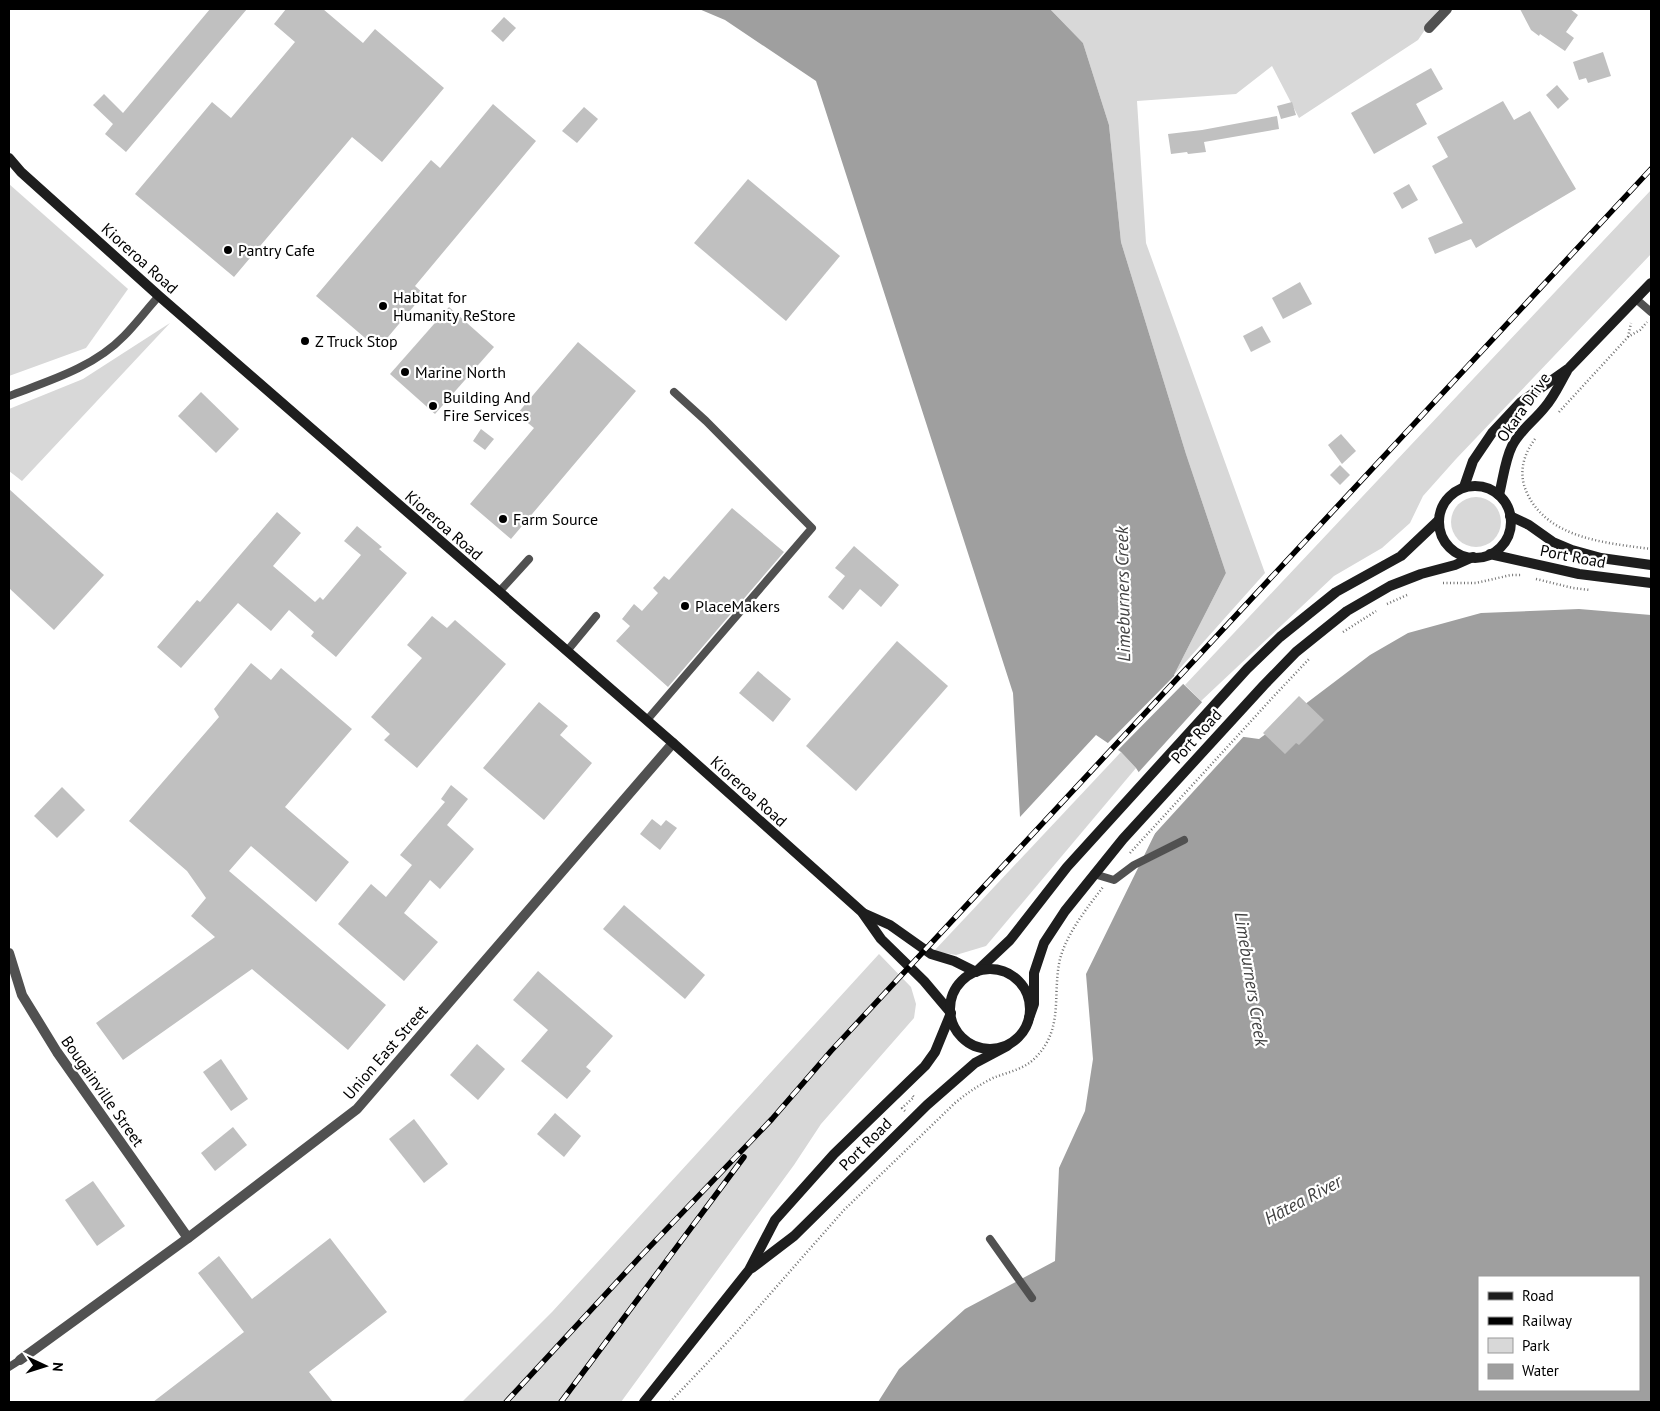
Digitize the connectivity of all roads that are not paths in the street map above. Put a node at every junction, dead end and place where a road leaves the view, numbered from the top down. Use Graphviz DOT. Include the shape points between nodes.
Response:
graph roads {
  1 [pos="1447,9"];
  2 [pos="1429,28"];
  3 [pos="9,158"];
  4 [pos="1651,283"];
  5 [pos="159,296"];
  6 [pos="1636,299"];
  7 [pos="1651,312"];
  8 [pos="1569,368"];
  9 [pos="674,392"];
  10 [pos="9,396"];
  11 [pos="1464,487"];
  12 [pos="1499,495"];
  13 [pos="1510,516"];
  14 [pos="1439,520"];
  15 [pos="1490,554"];
  16 [pos="1474,558"];
  17 [pos="529,559"];
  18 [pos="1651,565"];
  19 [pos="1651,584"];
  20 [pos="499,592"];
  21 [pos="596,616"];
  22 [pos="567,651"];
  23 [pos="647,720"];
  24 [pos="673,743"];
  25 [pos="1184,840"];
  26 [pos="1094,874"];
  27 [pos="862,912"];
  28 [pos="9,953"];
  29 [pos="976,972"];
  30 [pos="950,1013"];
  31 [pos="1029,1018"];
  32 [pos="1007,1046"];
  33 [pos="188,1238"];
  34 [pos="990,1239"];
  35 [pos="749,1270"];
  36 [pos="1032,1298"];
  37 [pos="20,1360"];
  38 [pos="9,1366"];
  39 [pos="644,1402"];
  1 -- 2 [label="street"];
  3 -- 5 [label="main road, Kioreroa Road"];
  4 -- 6 [label="main road, Okara Drive"];
  5 -- 10 [label="lane" via="123,337 97,357 66,374"];
  5 -- 20 [label="main road, Kioreroa Road"];
  6 -- 7 [label="lane"];
  6 -- 8 [label="main road, Okara Drive"];
  8 -- 11 [label="main road, Okara Drive" via="1521,402 1492,433 1473,461"];
  8 -- 12 [label="main road, Okara Drive" via="1545,407 1512,445"];
  9 -- 23 [label="lane" via="812,528"];
  11 -- 12 [label="main road" via="1482,486"];
  11 -- 14 [label="main road" via="1444,504"];
  12 -- 13 [label="main road"];
  13 -- 15 [label="main road" via="1506,538"];
  13 -- 18 [label="main road, Port Road" via="1572,550"];
  14 -- 16 [label="main road" via="1448,546"];
  14 -- 29 [label="main road, Port Road" via="1401,556 1336,592 1280,637 1106,823 1010,940"];
  15 -- 16 [label="main road"];
  15 -- 19 [label="main road, Port Road" via="1579,574"];
  16 -- 26 [label="main road, Port Road" via="1390,586 1347,611 1296,652"];
  17 -- 20 [label="lane"];
  20 -- 22 [label="main road, Kioreroa Road"];
  21 -- 22 [label="lane"];
  22 -- 23 [label="main road, Kioreroa Road"];
  23 -- 24 [label="main road, Kioreroa Road"];
  24 -- 27 [label="main road, Kioreroa Road"];
  24 -- 33 [label="street, Union East Street" via="357,1108"];
  25 -- 26 [label="lane" via="1134,865 1114,880"];
  26 -- 31 [label="main road, Port Road" via="1044,943 1034,973 1034,1004"];
  27 -- 29 [label="main road, Kioreroa Road" via="890,925 931,954"];
  27 -- 30 [label="main road, Kioreroa Road" via="881,939 924,981"];
  28 -- 33 [label="street, Bougainville Street" via="22,995 57,1052"];
  29 -- 30 [label="main road, Port Road" via="956,988"];
  29 -- 31 [label="main road" via="1001,970 1012,975 1028,994"];
  30 -- 32 [label="main road" via="960,1036 970,1044 982,1049"];
  30 -- 35 [label="main road, Port Road" via="926,1066 834,1154 775,1220"];
  31 -- 32 [label="main road, Port Road" via="1025,1030"];
  32 -- 35 [label="main road, Port Road" via="975,1063 927,1105 794,1236"];
  33 -- 37 [label="street, Union East Street"];
  34 -- 36 [label="lane"];
  35 -- 39 [label="main road, Port Road"];
  37 -- 38 [label="lane"];
}
